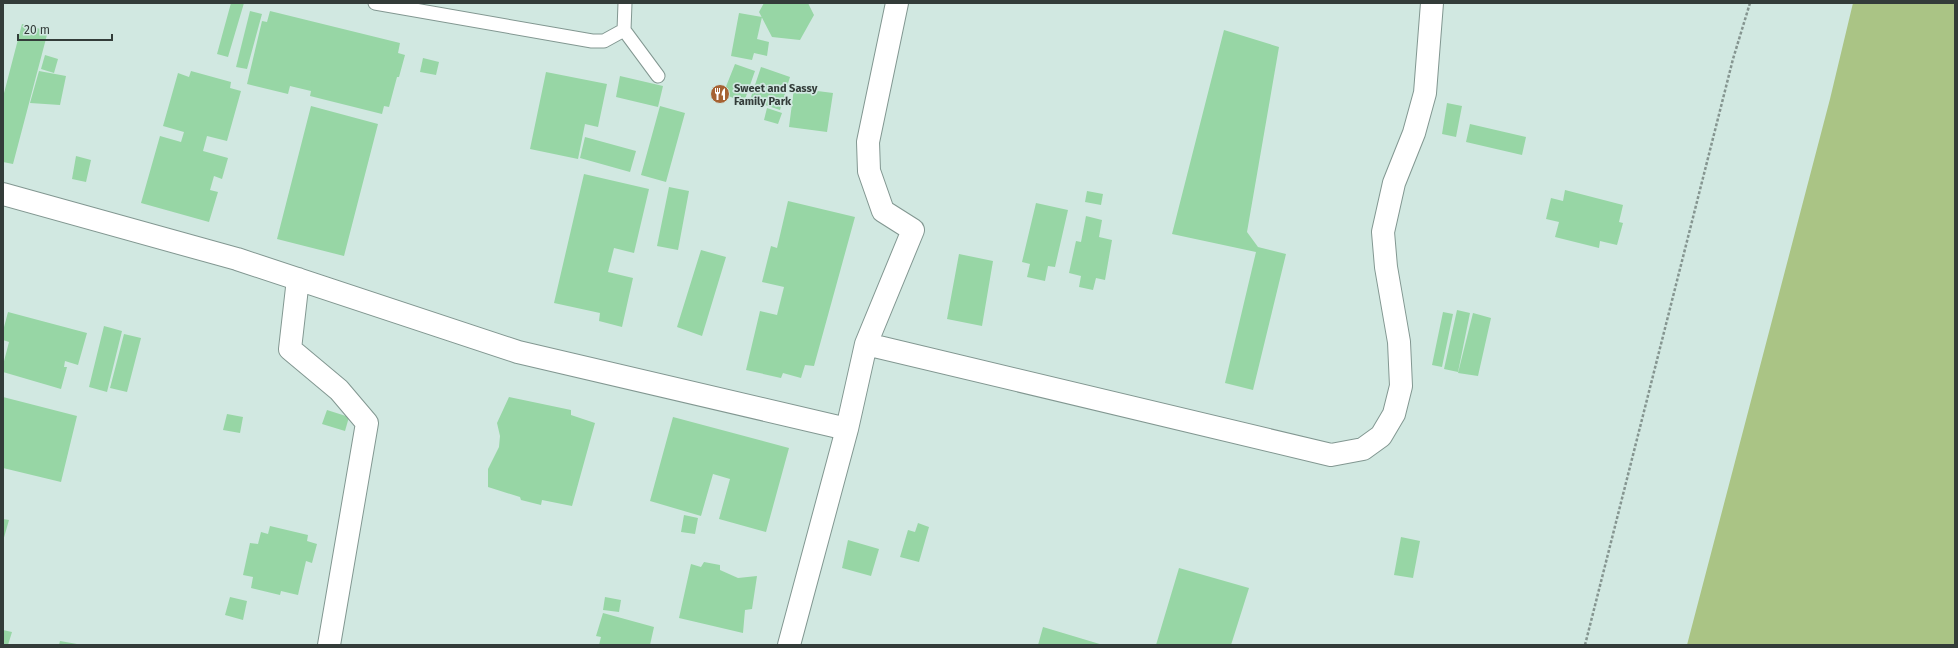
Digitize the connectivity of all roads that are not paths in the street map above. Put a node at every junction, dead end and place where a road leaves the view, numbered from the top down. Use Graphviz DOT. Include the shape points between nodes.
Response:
graph roads {
  1 [pos="375,3"];
  2 [pos="625,3"];
  3 [pos="897,3"];
  4 [pos="1432,3"];
  5 [pos="624,30"];
  6 [pos="658,76"];
  7 [pos="3,194"];
  8 [pos="298,279"];
  9 [pos="866,344"];
  10 [pos="847,429"];
  11 [pos="329,645"];
  12 [pos="789,645"];
  1 -- 5 [label="lane" via="592,41 604,40"];
  2 -- 5 [label="lane"];
  3 -- 9 [label="street" via="868,142 869,171 883,211 913,230"];
  4 -- 9 [label="street" via="1425,93 1414,133 1394,183 1383,232 1386,267 1399,342 1401,386 1394,414 1381,436 1363,449 1331,455"];
  5 -- 6 [label="lane"];
  7 -- 8 [label="street" via="237,259"];
  8 -- 10 [label="street" via="518,352"];
  8 -- 11 [label="street" via="290,349 339,390 367,423"];
  9 -- 10 [label="street"];
  10 -- 12 [label="street"];
}
